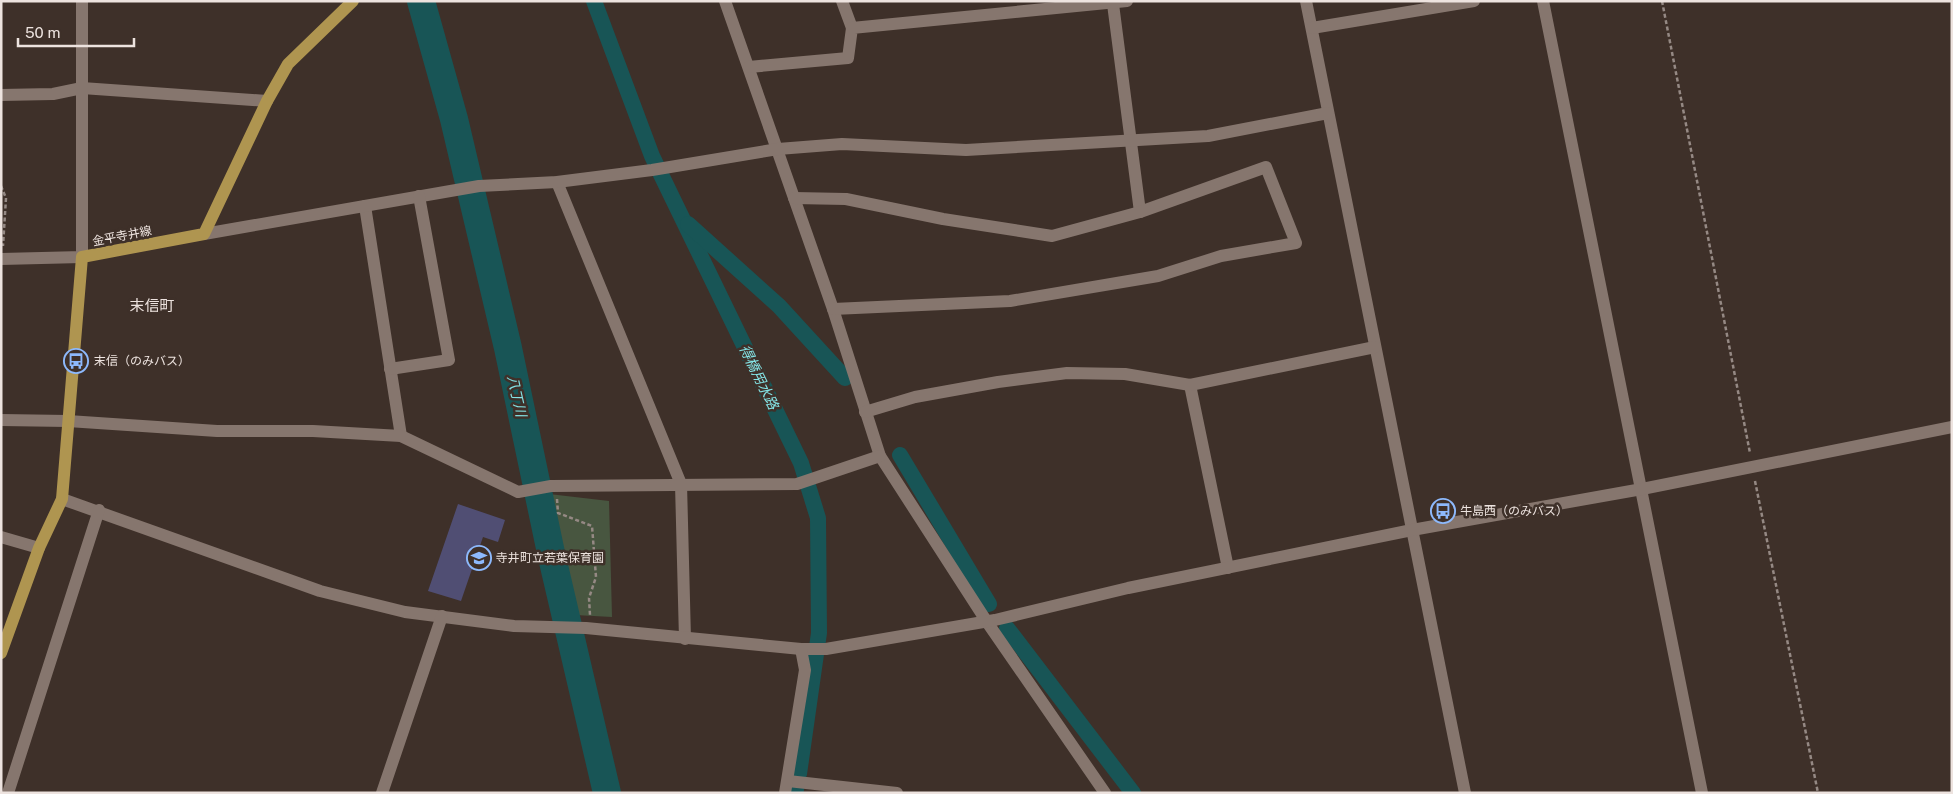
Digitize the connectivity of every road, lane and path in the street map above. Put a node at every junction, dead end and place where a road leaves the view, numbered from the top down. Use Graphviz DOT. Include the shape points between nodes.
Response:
graph roads {
  1 [pos="82,1"];
  2 [pos="353,1"];
  3 [pos="724,1"];
  4 [pos="842,1"];
  5 [pos="1127,1"];
  6 [pos="1306,1"];
  7 [pos="1474,1"];
  8 [pos="1543,1"];
  9 [pos="1662,1"];
  10 [pos="1113,4"];
  11 [pos="852,28"];
  12 [pos="1312,28"];
  13 [pos="749,68"];
  14 [pos="82,88"];
  15 [pos="1,95"];
  16 [pos="268,101"];
  17 [pos="1328,113"];
  18 [pos="1129,141"];
  19 [pos="778,149"];
  20 [pos="557,182"];
  21 [pos="1,186"];
  22 [pos="419,196"];
  23 [pos="794,198"];
  24 [pos="364,206"];
  25 [pos="1140,212"];
  26 [pos="204,234"];
  27 [pos="82,257"];
  28 [pos="2,261"];
  29 [pos="833,309"];
  30 [pos="1376,347"];
  31 [pos="390,369"];
  32 [pos="1190,384"];
  33 [pos="865,412"];
  34 [pos="1,420"];
  35 [pos="68,421"];
  36 [pos="1952,427"];
  37 [pos="400,436"];
  38 [pos="880,456"];
  39 [pos="1752,467"];
  40 [pos="681,484"];
  41 [pos="553,486"];
  42 [pos="1642,489"];
  43 [pos="62,499"];
  44 [pos="99,510"];
  45 [pos="1412,530"];
  46 [pos="1,537"];
  47 [pos="39,548"];
  48 [pos="1228,568"];
  49 [pos="442,616"];
  50 [pos="991,621"];
  51 [pos="589,629"];
  52 [pos="686,639"];
  53 [pos="2,647"];
  54 [pos="806,649"];
  55 [pos="787,787"];
  56 [pos="8,793"];
  57 [pos="382,793"];
  58 [pos="896,793"];
  59 [pos="1105,793"];
  60 [pos="1465,793"];
  61 [pos="1702,793"];
  62 [pos="1818,793"];
  1 -- 14 [label="street"];
  2 -- 16 [label="main road" via="288,64"];
  3 -- 13 [label="street"];
  4 -- 11 [label="street"];
  5 -- 10 [label="street"];
  6 -- 12 [label="street"];
  7 -- 12 [label="street"];
  8 -- 42 [label="street"];
  9 -- 39 [label="path"];
  10 -- 11 [label="street"];
  10 -- 18 [label="street"];
  11 -- 13 [label="street" via="848,58"];
  12 -- 17 [label="street"];
  13 -- 19 [label="street"];
  14 -- 15 [label="street" via="53,94"];
  14 -- 16 [label="street"];
  14 -- 27 [label="street"];
  16 -- 26 [label="main road"];
  17 -- 18 [label="street" via="1208,136"];
  17 -- 30 [label="street"];
  18 -- 19 [label="street" via="966,150 842,144"];
  18 -- 25 [label="street"];
  19 -- 20 [label="street"];
  19 -- 23 [label="street"];
  20 -- 22 [label="street" via="479,186"];
  20 -- 40 [label="street"];
  21 -- 28 [label="path" via="6,198"];
  22 -- 24 [label="street"];
  22 -- 31 [label="street" via="449,360"];
  23 -- 25 [label="street" via="846,199 943,219 1052,236"];
  23 -- 29 [label="street"];
  24 -- 26 [label="street"];
  24 -- 31 [label="street"];
  25 -- 29 [label="street" via="1266,167 1296,243 1221,256 1158,276 1010,301"];
  26 -- 27 [label="main road, 金平寺井線"];
  27 -- 28 [label="street"];
  27 -- 35 [label="main road, 金平寺井線"];
  29 -- 33 [label="street"];
  30 -- 32 [label="street"];
  30 -- 45 [label="street"];
  31 -- 37 [label="street"];
  32 -- 33 [label="street" via="1125,374 1067,373 915,397"];
  32 -- 48 [label="street"];
  33 -- 38 [label="street"];
  34 -- 35 [label="street"];
  35 -- 37 [label="street" via="218,431 313,431"];
  35 -- 43 [label="main road, 金平寺井線"];
  36 -- 39 [label="street"];
  37 -- 41 [label="street" via="518,492"];
  38 -- 40 [label="street" via="798,484"];
  38 -- 50 [label="street"];
  39 -- 42 [label="street"];
  39 -- 62 [label="path"];
  40 -- 41 [label="street"];
  40 -- 52 [label="street"];
  41 -- 51 [label="path" via="558,513 592,526 596,577 589,598"];
  42 -- 45 [label="street"];
  42 -- 61 [label="street"];
  43 -- 44 [label="street"];
  43 -- 47 [label="main road, 金平寺井線"];
  44 -- 49 [label="street" via="320,591 404,612"];
  44 -- 56 [label="street"];
  45 -- 48 [label="street"];
  45 -- 60 [label="street"];
  46 -- 47 [label="street"];
  47 -- 53 [label="main road, 金平寺井線"];
  48 -- 50 [label="street"];
  49 -- 51 [label="street" via="514,626"];
  49 -- 57 [label="street"];
  50 -- 54 [label="street" via="826,649"];
  50 -- 59 [label="street"];
  51 -- 52 [label="street"];
  52 -- 54 [label="street"];
  54 -- 55 [label="street"];
  55 -- 58 [label="street"];
}
